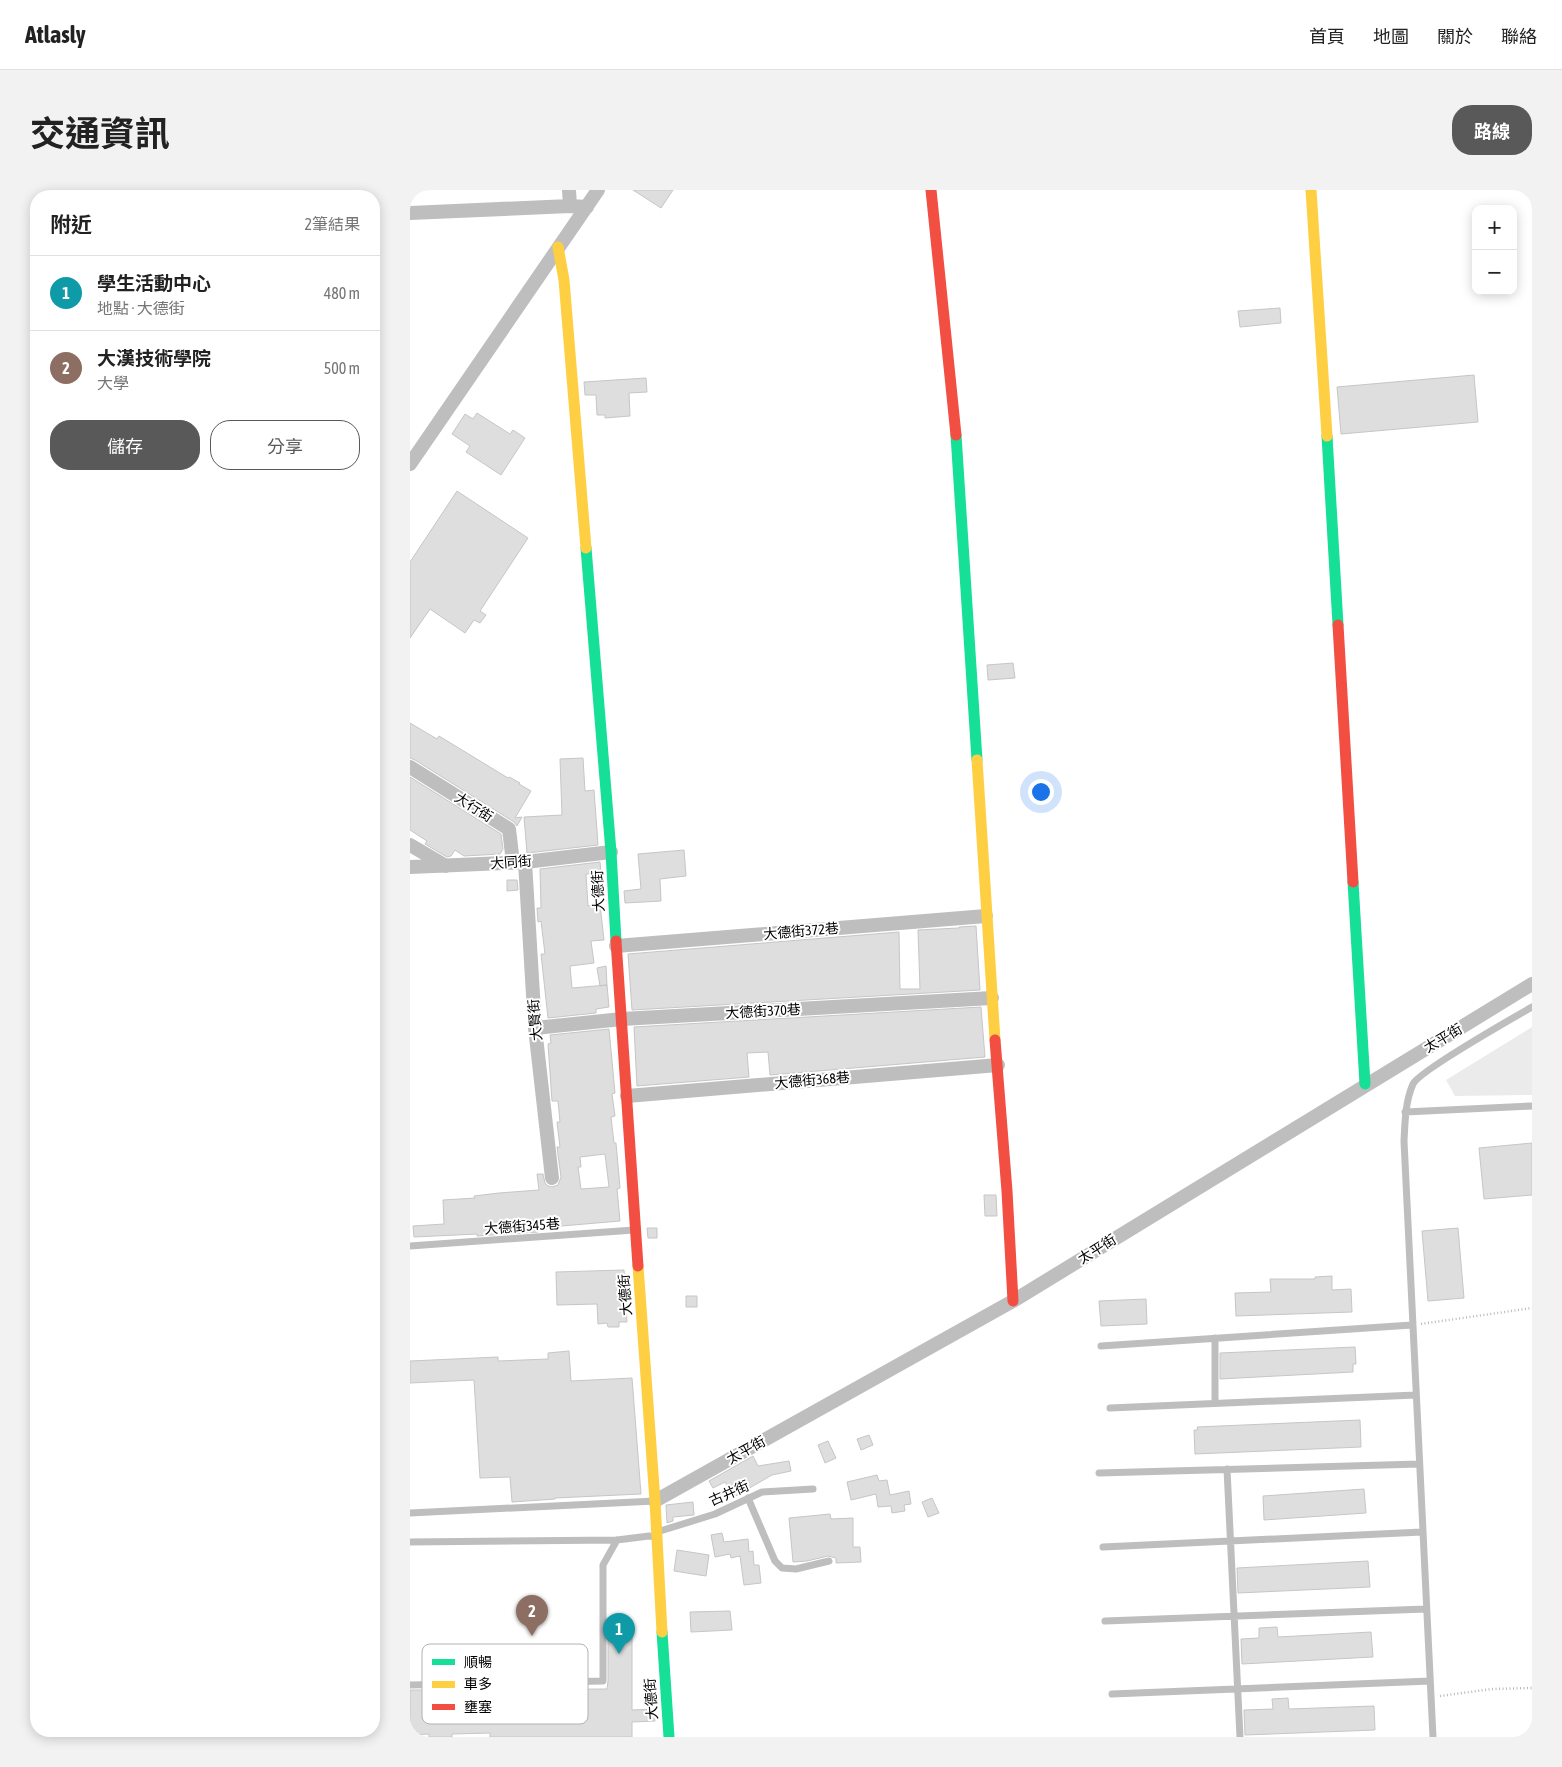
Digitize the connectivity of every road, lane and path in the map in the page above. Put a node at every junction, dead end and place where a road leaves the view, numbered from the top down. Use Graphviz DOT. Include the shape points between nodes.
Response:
graph roads {
  1 [pos="569,190"];
  2 [pos="598,190"];
  3 [pos="931,190"];
  4 [pos="1311,190"];
  5 [pos="570,206"];
  6 [pos="587,207"];
  7 [pos="410,214"];
  8 [pos="558,247"];
  9 [pos="410,464"];
  10 [pos="410,767"];
  11 [pos="410,845"];
  12 [pos="611,852"];
  13 [pos="519,862"];
  14 [pos="447,866"];
  15 [pos="410,867"];
  16 [pos="986,916"];
  17 [pos="616,946"];
  18 [pos="1532,984"];
  19 [pos="992,998"];
  20 [pos="1532,1007"];
  21 [pos="622,1020"];
  22 [pos="535,1028"];
  23 [pos="998,1065"];
  24 [pos="1365,1084"];
  25 [pos="627,1096"];
  26 [pos="1532,1106"];
  27 [pos="1405,1112"];
  28 [pos="552,1178"];
  29 [pos="636,1230"];
  30 [pos="410,1246"];
  31 [pos="1013,1301"];
  32 [pos="1532,1308"];
  33 [pos="1412,1325"];
  34 [pos="1215,1338"];
  35 [pos="1101,1346"];
  36 [pos="1416,1395"];
  37 [pos="1216,1403"];
  38 [pos="1110,1408"];
  39 [pos="1419,1464"];
  40 [pos="1227,1469"];
  41 [pos="1099,1473"];
  42 [pos="813,1489"];
  43 [pos="748,1498"];
  44 [pos="655,1501"];
  45 [pos="410,1513"];
  46 [pos="1422,1532"];
  47 [pos="656,1535"];
  48 [pos="617,1540"];
  49 [pos="1231,1540"];
  50 [pos="410,1542"];
  51 [pos="1103,1547"];
  52 [pos="828,1561"];
  53 [pos="1426,1609"];
  54 [pos="1234,1616"];
  55 [pos="1105,1621"];
  56 [pos="588,1681"];
  57 [pos="1430,1681"];
  58 [pos="1532,1688"];
  59 [pos="1238,1689"];
  60 [pos="1112,1694"];
  61 [pos="1431,1697"];
  62 [pos="668,1737"];
  63 [pos="1240,1737"];
  64 [pos="1433,1737"];
  1 -- 5 [label="street"];
  2 -- 6 [label="street"];
  3 -- 16 [label="street" via="954,408"];
  4 -- 24 [label="street"];
  5 -- 6 [label="street"];
  5 -- 7 [label="street"];
  6 -- 8 [label="street"];
  8 -- 9 [label="street"];
  8 -- 12 [label="street, 大德街" via="564,280"];
  10 -- 13 [label="street, 大行街" via="509,829"];
  11 -- 14 [label="street"];
  12 -- 13 [label="street, 大同街"];
  12 -- 17 [label="street, 大德街"];
  13 -- 14 [label="street, 大同街"];
  13 -- 22 [label="street, 大賢街"];
  14 -- 15 [label="street, 大同街"];
  16 -- 17 [label="street, 大德街372巷"];
  16 -- 19 [label="street"];
  17 -- 21 [label="street, 大德街"];
  18 -- 24 [label="street, 太平街"];
  19 -- 21 [label="street, 大德街370巷"];
  19 -- 23 [label="street"];
  20 -- 27 [label="lane" via="1413,1082"];
  21 -- 22 [label="street, 大德街370巷"];
  21 -- 25 [label="street, 大德街"];
  22 -- 28 [label="street, 大賢街"];
  23 -- 25 [label="street, 大德街368巷"];
  23 -- 31 [label="street"];
  24 -- 31 [label="street, 太平街"];
  25 -- 29 [label="street, 大德街"];
  26 -- 27 [label="lane"];
  27 -- 33 [label="lane"];
  29 -- 30 [label="lane, 大德街345巷"];
  29 -- 44 [label="street, 大德街"];
  31 -- 44 [label="street, 太平街"];
  32 -- 33 [label="path"];
  33 -- 34 [label="lane"];
  33 -- 36 [label="lane"];
  34 -- 35 [label="lane"];
  34 -- 37 [label="lane"];
  36 -- 37 [label="lane"];
  36 -- 39 [label="lane"];
  37 -- 38 [label="lane"];
  39 -- 40 [label="lane"];
  39 -- 46 [label="lane"];
  40 -- 41 [label="lane"];
  40 -- 49 [label="lane"];
  42 -- 43 [label="lane, 古井街" via="762,1492"];
  43 -- 47 [label="lane, 古井街" via="715,1514"];
  43 -- 52 [label="lane" via="775,1561 782,1568 796,1569"];
  44 -- 45 [label="lane"];
  44 -- 47 [label="street, 大德街"];
  46 -- 49 [label="lane"];
  46 -- 53 [label="lane"];
  47 -- 48 [label="lane, 古井街"];
  47 -- 62 [label="street, 大德街"];
  48 -- 50 [label="lane, 古井街"];
  48 -- 56 [label="lane" via="603,1565 603,1681"];
  49 -- 51 [label="lane"];
  49 -- 54 [label="lane"];
  53 -- 54 [label="lane"];
  53 -- 57 [label="lane"];
  54 -- 55 [label="lane"];
  54 -- 59 [label="lane"];
  57 -- 59 [label="lane"];
  57 -- 61 [label="lane"];
  58 -- 61 [label="path" via="1492,1688"];
  59 -- 60 [label="lane"];
  59 -- 63 [label="lane"];
  61 -- 64 [label="lane"];
}
